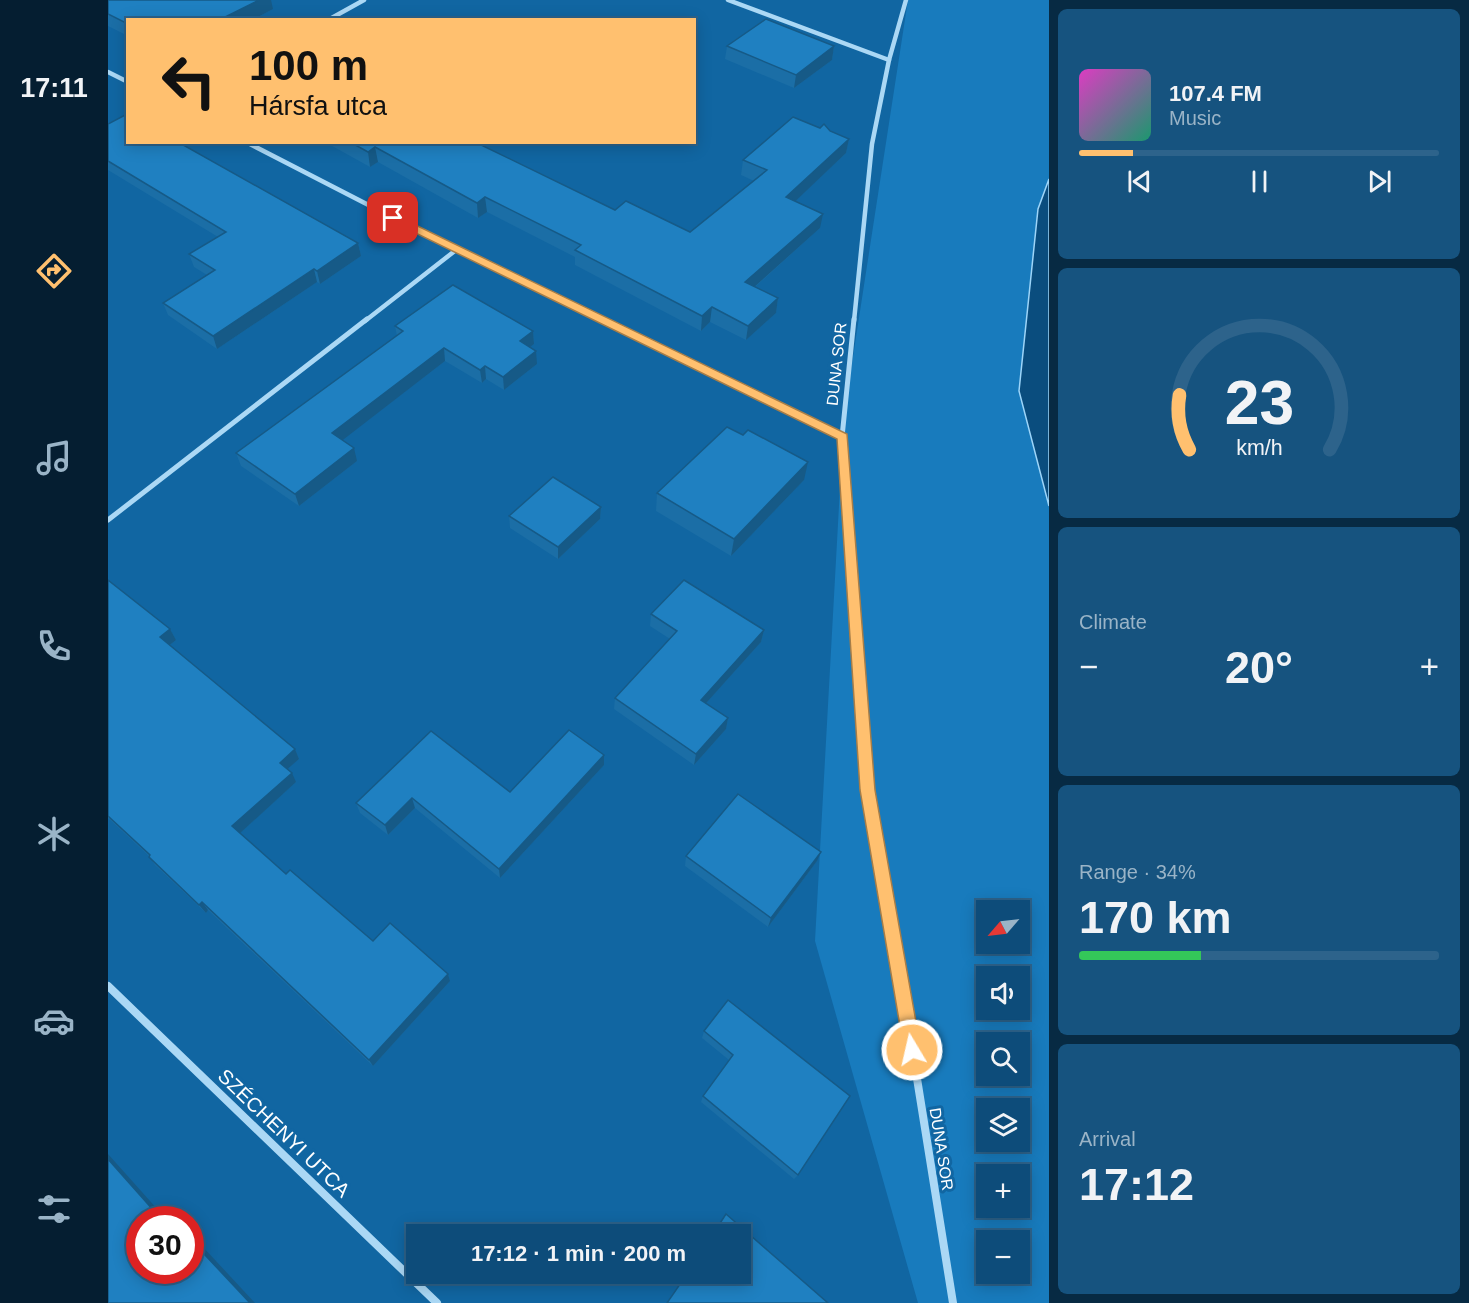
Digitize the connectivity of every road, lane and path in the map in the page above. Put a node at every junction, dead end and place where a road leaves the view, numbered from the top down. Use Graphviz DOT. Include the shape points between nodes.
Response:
graph roads {
  1 [pos="363,0"];
  2 [pos="728,0"];
  3 [pos="906,0"];
  4 [pos="332,18"];
  5 [pos="889,60"];
  6 [pos="108,72"];
  7 [pos="126,81"];
  8 [pos="250,144"];
  9 [pos="456,250"];
  10 [pos="842,437"];
  11 [pos="108,520"];
  12 [pos="108,986"];
  13 [pos="437,1303"];
  14 [pos="953,1303"];
  1 -- 4 [label="street"];
  2 -- 5 [label="street"];
  3 -- 5 [label="street, DUNA SOR"];
  5 -- 10 [label="street, DUNA SOR" via="872,144"];
  6 -- 7 [label="street"];
  8 -- 9 [label="street"];
  9 -- 10 [label="street"];
  9 -- 11 [label="street"];
  10 -- 14 [label="street, DUNA SOR" via="867,790"];
  12 -- 13 [label="street, SZÉCHENYI UTCA"];
}
